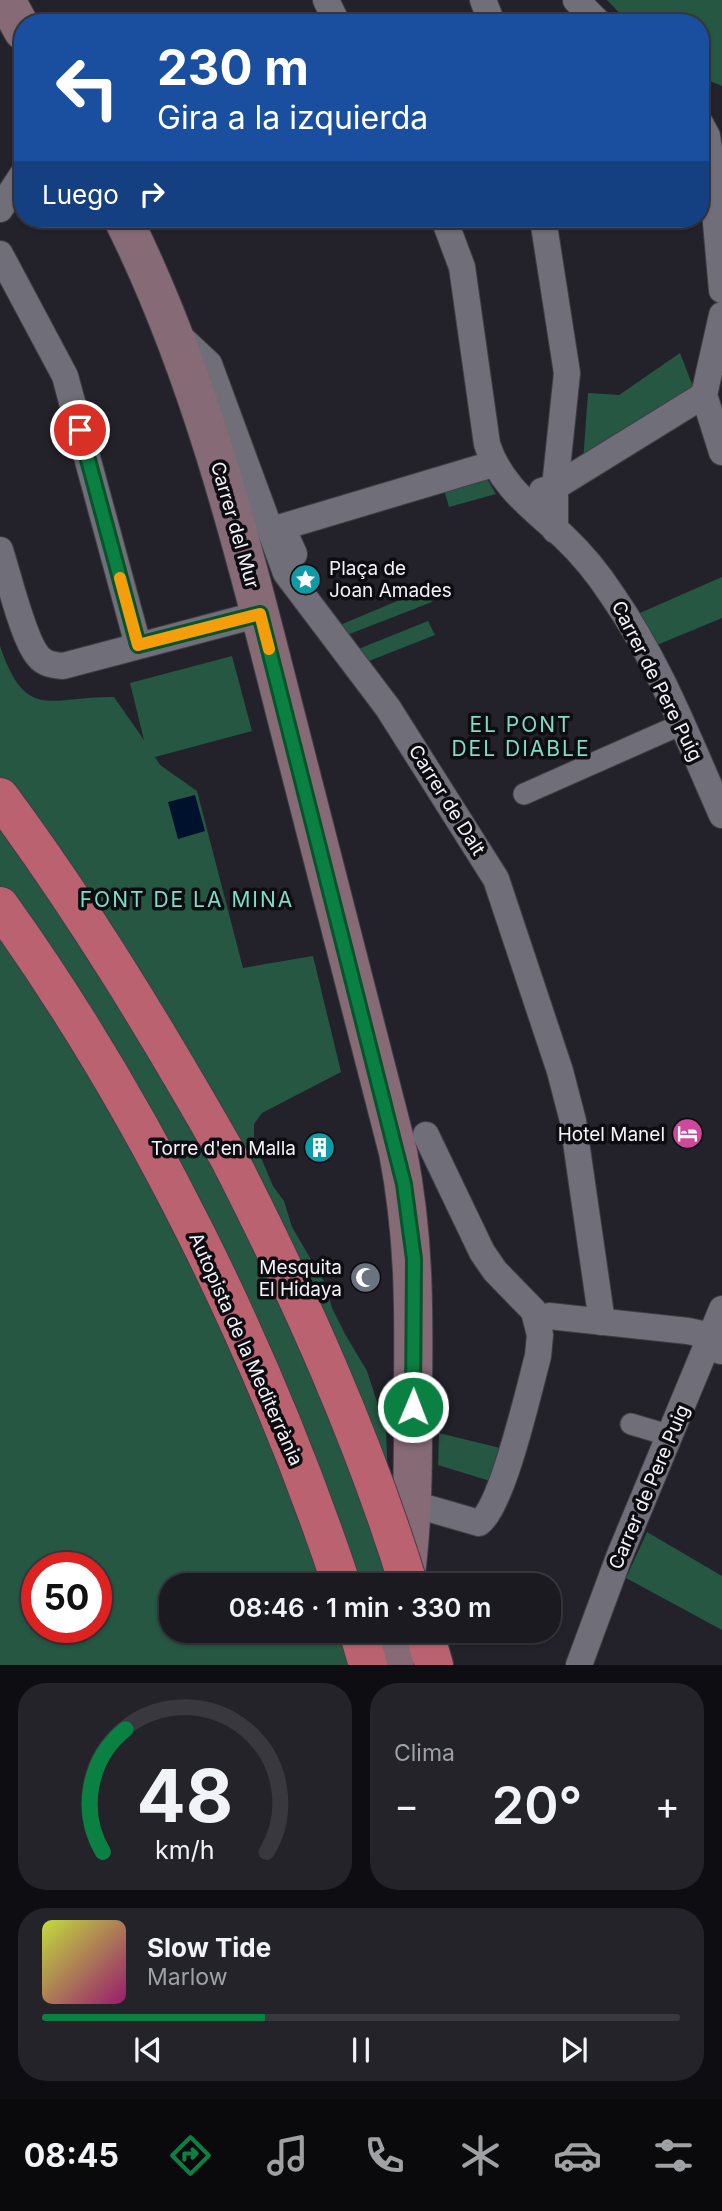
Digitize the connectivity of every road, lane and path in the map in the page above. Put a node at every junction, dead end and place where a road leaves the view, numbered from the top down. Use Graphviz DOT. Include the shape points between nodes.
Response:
graph roads {
  1 [pos="576,0"];
  2 [pos="590,14"];
  3 [pos="709,149"];
  4 [pos="14,188"];
  5 [pos="0,209"];
  6 [pos="127,228"];
  7 [pos="447,228"];
  8 [pos="545,228"];
  9 [pos="0,254"];
  10 [pos="722,290"];
  11 [pos="722,315"];
  12 [pos="174,331"];
  13 [pos="704,395"];
  14 [pos="722,452"];
  15 [pos="494,464"];
  16 [pos="555,487"];
  17 [pos="513,490"];
  18 [pos="555,530"];
  19 [pos="0,550"];
  20 [pos="260,614"];
  21 [pos="331,631"];
  22 [pos="138,645"];
  23 [pos="682,724"];
  24 [pos="524,794"];
  25 [pos="0,797"];
  26 [pos="722,815"];
  27 [pos="0,905"];
  28 [pos="426,1135"];
  29 [pos="722,1310"];
  30 [pos="549,1316"];
  31 [pos="602,1322"];
  32 [pos="717,1346"];
  33 [pos="631,1424"];
  34 [pos="670,1436"];
  35 [pos="413,1504"];
  36 [pos="337,1573"];
  37 [pos="403,1573"];
  38 [pos="408,1573"];
  39 [pos="362,1643"];
  40 [pos="397,1643"];
  41 [pos="428,1643"];
  42 [pos="368,1665"];
  43 [pos="394,1665"];
  44 [pos="434,1665"];
  45 [pos="579,1665"];
  1 -- 2 [label="street"];
  3 -- 10 [label="street"];
  4 -- 5 [label="street"];
  6 -- 12 [label="main road, Carrer del Mur"];
  7 -- 15 [label="street" via="462,267 487,444"];
  8 -- 16 [label="street" via="567,373"];
  9 -- 22 [label="street" via="65,376"];
  11 -- 13 [label="street"];
  12 -- 20 [label="main road, Carrer del Mur"];
  12 -- 21 [label="street, Carrer de Dalt" via="209,364 286,573"];
  13 -- 14 [label="street"];
  13 -- 16 [label="street"];
  15 -- 17 [label="street, Carrer de Pere Puig"];
  15 -- 21 [label="street" via="282,527"];
  16 -- 17 [label="street" via="536,492"];
  16 -- 18 [label="street"];
  17 -- 18 [label="street, Carrer de Pere Puig"];
  18 -- 23 [label="street, Carrer de Pere Puig" via="613,595"];
  19 -- 22 [label="street" via="30,641 37,656 49,665 63,666"];
  20 -- 22 [label="street"];
  20 -- 35 [label="main road, Carrer del Mur" via="404,1184 414,1259"];
  21 -- 31 [label="street, Carrer de Dalt" via="388,708 496,880 573,1121"];
  23 -- 24 [label="street"];
  23 -- 26 [label="street, Carrer de Pere Puig"];
  25 -- 37 [label="highway, bridge" via="96,933 229,1158 285,1266 331,1373 384,1505"];
  27 -- 36 [label="highway, Autopista de la Mediterrània" via="79,1026 226,1294 272,1398"];
  28 -- 35 [label="street" via="482,1252 534,1311 540,1335 506,1467 485,1518 479,1523"];
  29 -- 32 [label="street, Carrer de Pere Puig"];
  30 -- 31 [label="street"];
  31 -- 32 [label="street" via="688,1331"];
  32 -- 34 [label="street, Carrer de Pere Puig"];
  33 -- 34 [label="street"];
  34 -- 45 [label="street, Carrer de Pere Puig"];
  35 -- 38 [label="main road, Carrer del Mur"];
  39 -- 42 [label="highway"];
  40 -- 43 [label="main road"];
  41 -- 44 [label="highway"];
}
